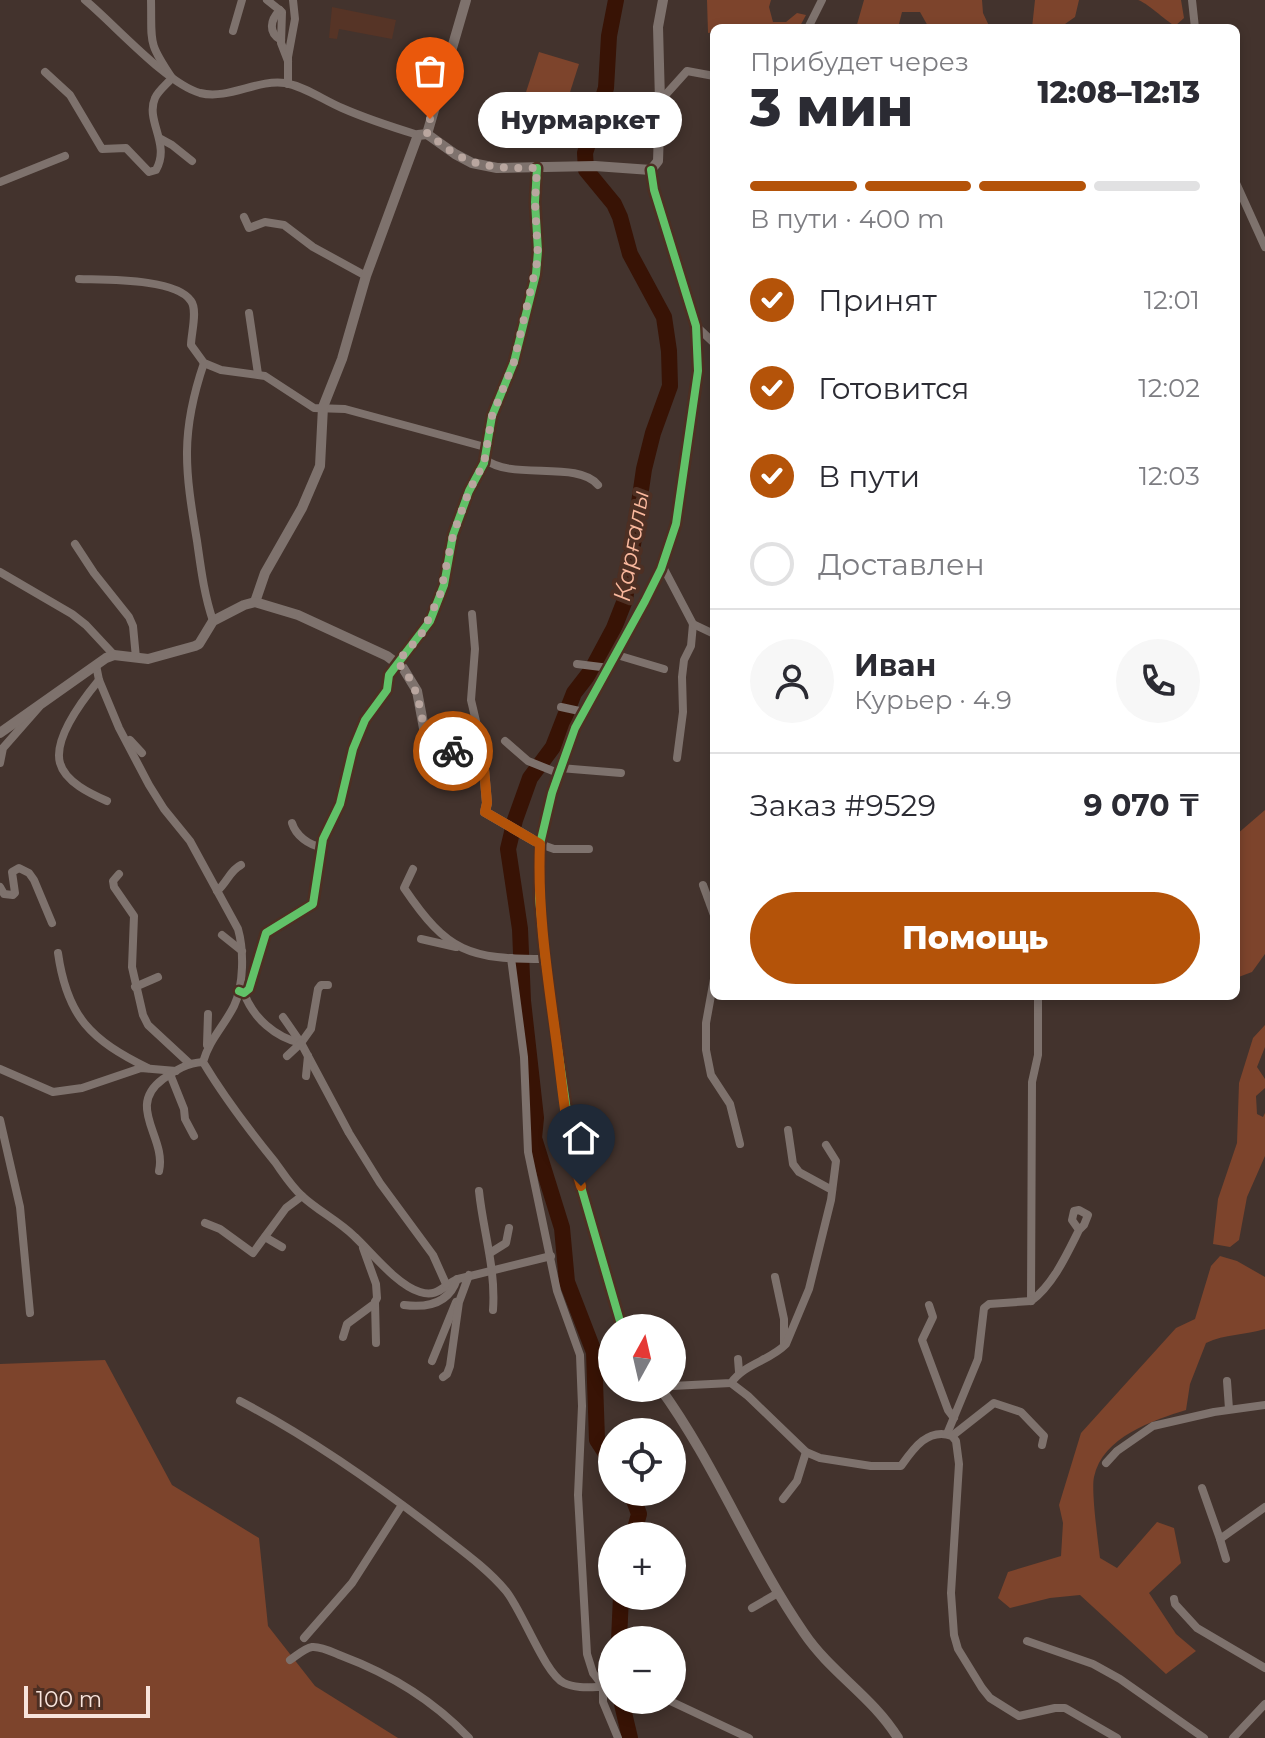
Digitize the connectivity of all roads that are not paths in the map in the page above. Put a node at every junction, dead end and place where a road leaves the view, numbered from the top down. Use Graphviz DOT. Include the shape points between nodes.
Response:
graph roads {
  1 [pos="85,0"];
  2 [pos="151,0"];
  3 [pos="242,0"];
  4 [pos="267,0"];
  5 [pos="293,0"];
  6 [pos="466,0"];
  7 [pos="663,0"];
  8 [pos="822,0"];
  9 [pos="1192,0"];
  10 [pos="810,24"];
  11 [pos="1195,24"];
  12 [pos="233,31"];
  13 [pos="288,62"];
  14 [pos="45,72"];
  15 [pos="710,75"];
  16 [pos="172,78"];
  17 [pos="288,84"];
  18 [pos="660,101"];
  19 [pos="422,134"];
  20 [pos="161,139"];
  21 [pos="65,156"];
  22 [pos="192,161"];
  23 [pos="537,168"];
  24 [pos="651,170"];
  25 [pos="0,182"];
  26 [pos="1240,192"];
  27 [pos="244,217"];
  28 [pos="1265,247"];
  29 [pos="366,276"];
  30 [pos="79,279"];
  31 [pos="249,313"];
  32 [pos="696,326"];
  33 [pos="710,339"];
  34 [pos="204,363"];
  35 [pos="258,374"];
  36 [pos="323,407"];
  37 [pos="485,447"];
  38 [pos="485,459"];
  39 [pos="598,485"];
  40 [pos="75,544"];
  41 [pos="662,565"];
  42 [pos="0,572"];
  43 [pos="255,602"];
  44 [pos="472,614"];
  45 [pos="213,621"];
  46 [pos="693,624"];
  47 [pos="710,632"];
  48 [pos="114,655"];
  49 [pos="617,655"];
  50 [pos="136,658"];
  51 [pos="397,662"];
  52 [pos="582,664"];
  53 [pos="96,665"];
  54 [pos="604,667"];
  55 [pos="664,669"];
  56 [pos="99,680"];
  57 [pos="40,706"];
  58 [pos="561,707"];
  59 [pos="579,711"];
  60 [pos="0,733"];
  61 [pos="125,738"];
  62 [pos="505,741"];
  63 [pos="482,746"];
  64 [pos="142,753"];
  65 [pos="677,758"];
  66 [pos="0,763"];
  67 [pos="559,771"];
  68 [pos="621,773"];
  69 [pos="107,801"];
  70 [pos="292,823"];
  71 [pos="540,844"];
  72 [pos="321,847"];
  73 [pos="589,849"];
  74 [pos="241,865"];
  75 [pos="413,869"];
  76 [pos="119,874"];
  77 [pos="703,885"];
  78 [pos="0,887"];
  79 [pos="217,891"];
  80 [pos="710,904"];
  81 [pos="52,923"];
  82 [pos="222,935"];
  83 [pos="421,939"];
  84 [pos="456,947"];
  85 [pos="242,951"];
  86 [pos="58,953"];
  87 [pos="512,958"];
  88 [pos="545,959"];
  89 [pos="158,977"];
  90 [pos="328,985"];
  91 [pos="135,987"];
  92 [pos="241,992"];
  93 [pos="710,1000"];
  94 [pos="1038,1000"];
  95 [pos="208,1014"];
  96 [pos="283,1017"];
  97 [pos="301,1043"];
  98 [pos="207,1046"];
  99 [pos="308,1055"];
  100 [pos="287,1056"];
  101 [pos="203,1062"];
  102 [pos="189,1063"];
  103 [pos="148,1068"];
  104 [pos="0,1069"];
  105 [pos="173,1073"];
  106 [pos="306,1076"];
  107 [pos="0,1120"];
  108 [pos="788,1130"];
  109 [pos="194,1136"];
  110 [pos="740,1144"];
  111 [pos="826,1145"];
  112 [pos="159,1171"];
  113 [pos="832,1190"];
  114 [pos="479,1191"];
  115 [pos="302,1196"];
  116 [pos="205,1223"];
  117 [pos="509,1228"];
  118 [pos="1079,1230"];
  119 [pos="265,1237"];
  120 [pos="282,1247"];
  121 [pos="363,1248"];
  122 [pos="490,1253"];
  123 [pos="551,1256"];
  124 [pos="493,1270"];
  125 [pos="469,1275"];
  126 [pos="775,1277"];
  127 [pos="457,1279"];
  128 [pos="446,1284"];
  129 [pos="461,1294"];
  130 [pos="375,1301"];
  131 [pos="1031,1301"];
  132 [pos="404,1305"];
  133 [pos="929,1305"];
  134 [pos="493,1310"];
  135 [pos="30,1313"];
  136 [pos="618,1314"];
  137 [pos="343,1337"];
  138 [pos="376,1343"];
  139 [pos="784,1346"];
  140 [pos="738,1359"];
  141 [pos="432,1361"];
  142 [pos="739,1372"];
  143 [pos="443,1377"];
  144 [pos="1227,1381"];
  145 [pos="731,1383"];
  146 [pos="686,1386"];
  147 [pos="240,1401"];
  148 [pos="673,1402"];
  149 [pos="1265,1405"];
  150 [pos="1229,1409"];
  151 [pos="954,1418"];
  152 [pos="950,1435"];
  153 [pos="1042,1445"];
  154 [pos="806,1452"];
  155 [pos="1106,1463"];
  156 [pos="1202,1488"];
  157 [pos="783,1499"];
  158 [pos="402,1505"];
  159 [pos="1265,1507"];
  160 [pos="1220,1539"];
  161 [pos="1226,1559"];
  162 [pos="778,1593"];
  163 [pos="1174,1599"];
  164 [pos="752,1608"];
  165 [pos="304,1638"];
  166 [pos="1027,1641"];
  167 [pos="290,1660"];
  168 [pos="1265,1668"];
  169 [pos="598,1678"];
  170 [pos="598,1686"];
  171 [pos="1265,1704"];
  172 [pos="686,1708"];
  173 [pos="608,1714"];
  174 [pos="894,1737"];
  175 [pos="469,1738"];
  176 [pos="618,1738"];
  177 [pos="749,1738"];
  178 [pos="1117,1738"];
  179 [pos="1204,1738"];
  180 [pos="1233,1738"];
  1 -- 16 [label="street"];
  2 -- 16 [label="street" via="151,42"];
  3 -- 12 [label="street"];
  4 -- 13 [label="street" via="280,10"];
  5 -- 13 [label="street"];
  6 -- 19 [label="street"];
  7 -- 18 [label="street" via="658,27"];
  8 -- 10 [label="street"];
  9 -- 11 [label="street"];
  13 -- 17 [label="street"];
  14 -- 20 [label="street" via="70,95 102,149 126,148 153,172 161,160"];
  15 -- 18 [label="street" via="687,71"];
  16 -- 17 [label="street" via="202,96"];
  16 -- 20 [label="street" via="155,98"];
  17 -- 19 [label="street" via="353,113"];
  18 -- 24 [label="street" via="658,161"];
  19 -- 23 [label="street" via="472,163"];
  19 -- 29 [label="street"];
  20 -- 22 [label="street"];
  21 -- 25 [label="street"];
  23 -- 24 [label="street"];
  23 -- 37 [label="street" via="536,274"];
  24 -- 32 [label="street"];
  26 -- 28 [label="street"];
  27 -- 29 [label="street" via="249,228 276,221"];
  29 -- 36 [label="street"];
  30 -- 34 [label="street" via="142,282 186,296 193,307 191,345"];
  31 -- 35 [label="street"];
  32 -- 33 [label="street"];
  32 -- 41 [label="street" via="692,429 676,524"];
  34 -- 35 [label="street"];
  34 -- 45 [label="street" via="190,408 186,459 201,580"];
  35 -- 36 [label="street" via="314,408"];
  36 -- 37 [label="street"];
  36 -- 43 [label="street" via="320,466"];
  37 -- 38 [label="street"];
  38 -- 39 [label="street" via="515,470 580,475"];
  38 -- 51 [label="street" via="453,535 444,585 430,621"];
  40 -- 50 [label="street" via="129,617"];
  41 -- 46 [label="street"];
  41 -- 49 [label="street"];
  42 -- 48 [label="street" via="72,614"];
  43 -- 45 [label="street"];
  43 -- 51 [label="street" via="298,615"];
  44 -- 63 [label="street" via="471,700"];
  45 -- 50 [label="street" via="195,646"];
  46 -- 47 [label="street"];
  46 -- 65 [label="street" via="684,660"];
  48 -- 50 [label="street"];
  48 -- 53 [label="street"];
  49 -- 54 [label="street"];
  49 -- 55 [label="street"];
  51 -- 63 [label="street" via="417,691 426,739 455,751"];
  51 -- 72 [label="street" via="353,749 340,804"];
  52 -- 54 [label="street"];
  53 -- 56 [label="street"];
  53 -- 57 [label="street"];
  54 -- 59 [label="street"];
  56 -- 61 [label="street"];
  56 -- 69 [label="street" via="62,740 60,762 75,784"];
  57 -- 60 [label="street"];
  57 -- 66 [label="street" via="3,748"];
  58 -- 59 [label="street"];
  59 -- 67 [label="street"];
  61 -- 64 [label="street"];
  61 -- 79 [label="street"];
  62 -- 67 [label="street" via="530,763"];
  63 -- 71 [label="street" via="485,812"];
  67 -- 68 [label="street"];
  67 -- 71 [label="street"];
  70 -- 72 [label="street" via="305,840"];
  71 -- 73 [label="street"];
  71 -- 88 [label="street"];
  72 -- 92 [label="street" via="313,904 266,933 249,989"];
  74 -- 79 [label="street"];
  75 -- 84 [label="street" via="404,888"];
  76 -- 91 [label="street" via="114,887 134,916"];
  77 -- 80 [label="street"];
  78 -- 81 [label="street" via="13,895 12,872 24,869"];
  79 -- 85 [label="street" via="234,918"];
  82 -- 85 [label="street"];
  83 -- 84 [label="street"];
  84 -- 87 [label="street"];
  85 -- 92 [label="street"];
  86 -- 103 [label="street" via="62,981 80,1020 106,1045"];
  87 -- 88 [label="street"];
  87 -- 123 [label="street" via="528,1152"];
  88 -- 136 [label="street" via="575,1166"];
  89 -- 91 [label="street"];
  90 -- 97 [label="street" via="318,989 311,1029"];
  91 -- 102 [label="street" via="148,1025"];
  92 -- 97 [label="street" via="264,1023"];
  92 -- 98 [label="street"];
  93 -- 110 [label="street" via="706,1050 711,1075 730,1104"];
  94 -- 131 [label="street" via="1038,1055 1032,1082"];
  95 -- 98 [label="street"];
  96 -- 97 [label="street"];
  97 -- 99 [label="street"];
  97 -- 100 [label="street"];
  98 -- 101 [label="street"];
  99 -- 106 [label="street"];
  99 -- 128 [label="street" via="349,1133 433,1255"];
  101 -- 102 [label="street"];
  101 -- 115 [label="street"];
  102 -- 105 [label="street"];
  103 -- 104 [label="street" via="65,1092 53,1092"];
  103 -- 105 [label="street"];
  105 -- 109 [label="street"];
  105 -- 112 [label="street" via="149,1096 148,1121 160,1151"];
  107 -- 135 [label="street" via="20,1207"];
  108 -- 113 [label="street" via="793,1164"];
  111 -- 113 [label="street" via="836,1161"];
  113 -- 139 [label="street" via="809,1289"];
  114 -- 122 [label="street"];
  115 -- 119 [label="street"];
  115 -- 121 [label="street" via="339,1222"];
  116 -- 119 [label="street" via="253,1253"];
  117 -- 122 [label="street" via="506,1243"];
  118 -- 131 [label="street"];
  119 -- 120 [label="street"];
  121 -- 128 [label="street" via="420,1292 436,1294"];
  121 -- 130 [label="street" via="376,1284"];
  122 -- 124 [label="street"];
  123 -- 124 [label="street"];
  123 -- 169 [label="street" via="557,1291 580,1355 578,1495 587,1654"];
  124 -- 125 [label="street"];
  124 -- 134 [label="street"];
  125 -- 127 [label="street"];
  125 -- 129 [label="street"];
  126 -- 139 [label="street"];
  127 -- 128 [label="street"];
  127 -- 132 [label="street" via="441,1301"];
  129 -- 141 [label="street"];
  129 -- 143 [label="street" via="450,1366"];
  130 -- 137 [label="street" via="347,1324"];
  130 -- 138 [label="street"];
  131 -- 151 [label="street" via="984,1308 978,1359"];
  133 -- 151 [label="street" via="933,1317 922,1340"];
  139 -- 142 [label="street"];
  140 -- 142 [label="street"];
  142 -- 145 [label="street"];
  144 -- 150 [label="street"];
  145 -- 146 [label="street"];
  145 -- 154 [label="street"];
  147 -- 158 [label="street" via="324,1449"];
  148 -- 162 [label="street"];
  149 -- 150 [label="street"];
  150 -- 155 [label="street" via="1146,1430"];
  151 -- 152 [label="street"];
  152 -- 153 [label="street" via="994,1403 1021,1412 1044,1436"];
  152 -- 154 [label="street" via="917,1442 901,1466 871,1466"];
  152 -- 178 [label="street" via="959,1464 951,1612 958,1649 990,1698 1019,1716 1065,1708"];
  154 -- 157 [label="street" via="797,1481"];
  156 -- 160 [label="street"];
  158 -- 165 [label="street" via="352,1583"];
  158 -- 170 [label="street" via="503,1588 559,1680"];
  159 -- 160 [label="street"];
  160 -- 161 [label="street"];
  162 -- 164 [label="street"];
  162 -- 174 [label="street" via="817,1650 885,1717"];
  163 -- 168 [label="street" via="1197,1628"];
  166 -- 179 [label="street" via="1106,1672"];
  167 -- 175 [label="street" via="311,1647 376,1668 441,1711"];
  171 -- 180 [label="street"];
  172 -- 177 [label="street"];
  173 -- 176 [label="street"];
}
